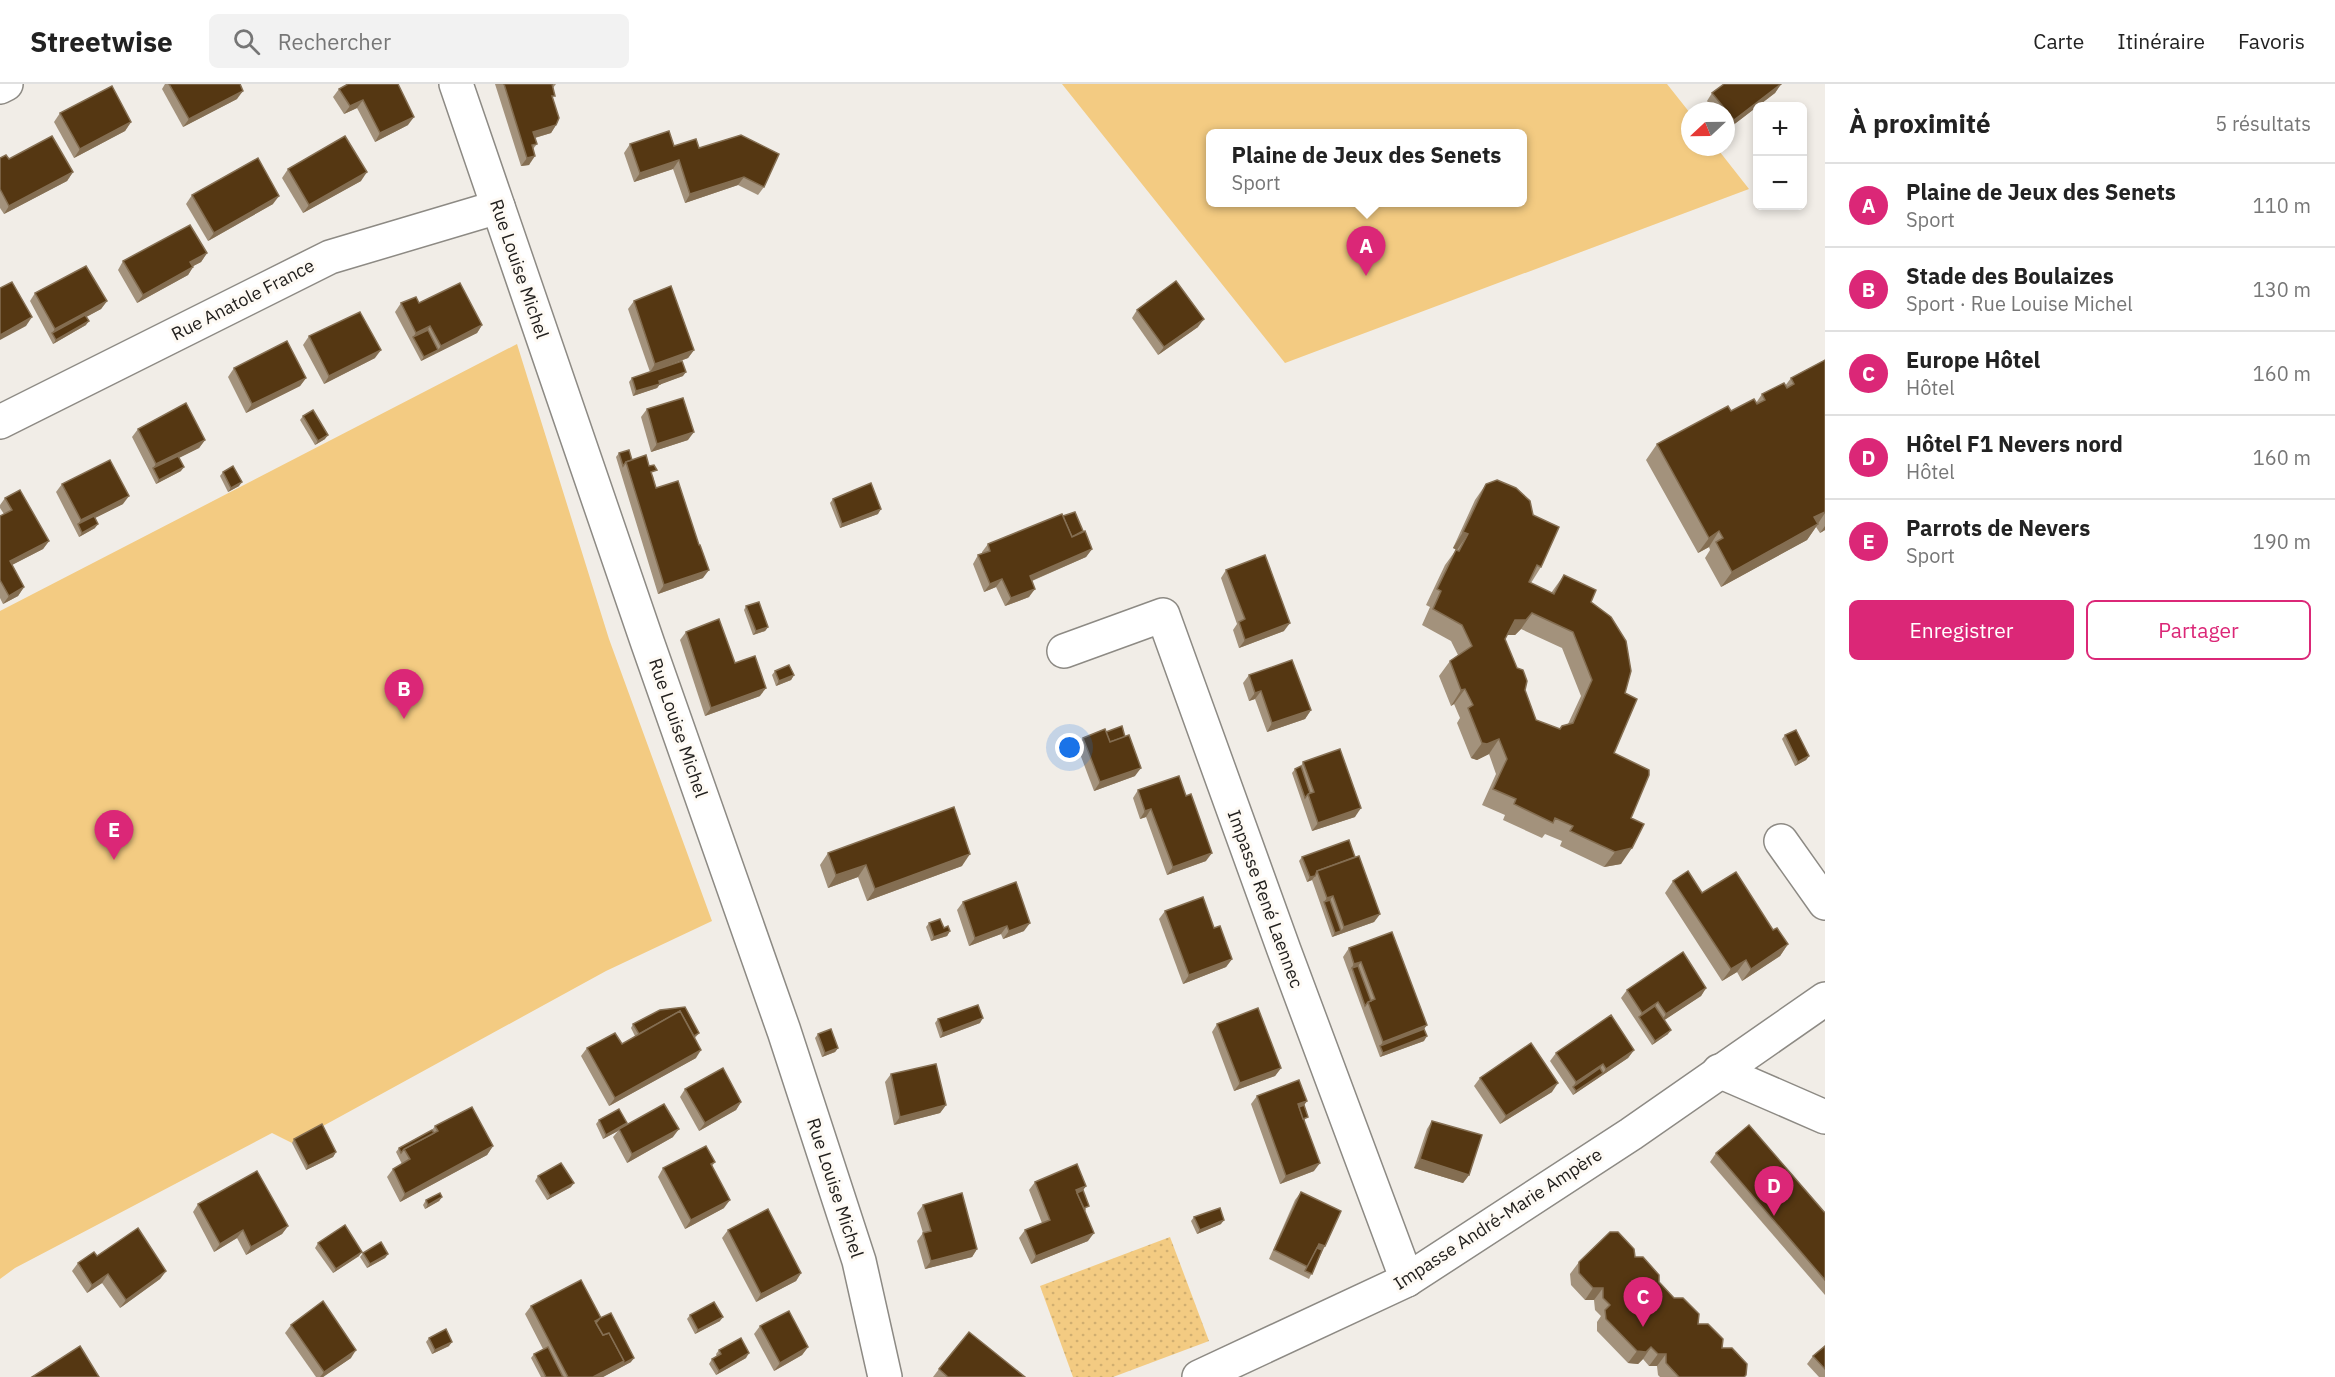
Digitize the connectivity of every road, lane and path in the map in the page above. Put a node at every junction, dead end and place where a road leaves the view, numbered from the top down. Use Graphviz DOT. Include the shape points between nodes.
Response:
graph roads {
  1 [pos="6,84"];
  2 [pos="456,84"];
  3 [pos="0,87"];
  4 [pos="498,207"];
  5 [pos="0,422"];
  6 [pos="1064,651"];
  7 [pos="1780,841"];
  8 [pos="1825,903"];
  9 [pos="1825,999"];
  10 [pos="1719,1071"];
  11 [pos="1825,1117"];
  12 [pos="1407,1281"];
  13 [pos="885,1377"];
  14 [pos="1198,1377"];
  1 -- 3 [label="street"];
  2 -- 4 [label="street, Rue Louise Michel"];
  4 -- 5 [label="street, Rue Anatole France" via="330,257"];
  4 -- 13 [label="street, Rue Louise Michel" via="784,1031 859,1261"];
  6 -- 12 [label="street, Impasse René Laennec" via="1163,615"];
  7 -- 8 [label="street"];
  9 -- 10 [label="street, Impasse André-Marie Ampère"];
  10 -- 11 [label="street"];
  10 -- 12 [label="street, Impasse André-Marie Ampère" via="1631,1134"];
  12 -- 14 [label="street, Impasse André-Marie Ampère"];
}
